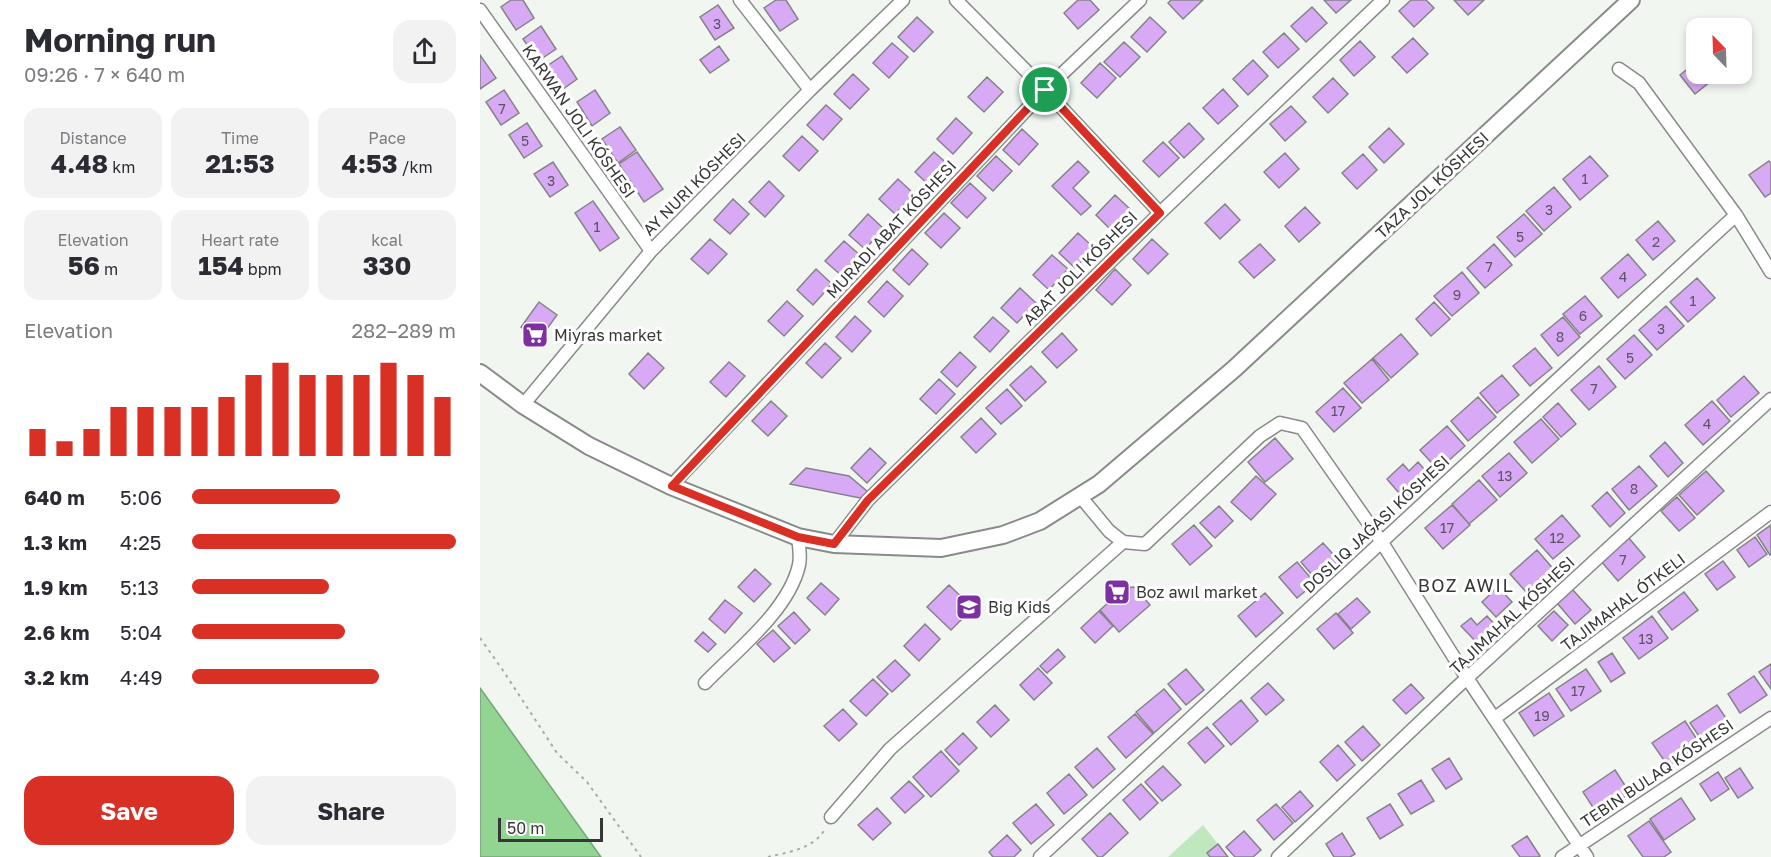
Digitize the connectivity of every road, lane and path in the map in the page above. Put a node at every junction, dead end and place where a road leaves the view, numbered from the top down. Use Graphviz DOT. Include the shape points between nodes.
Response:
graph roads {
  1 [pos="740,0"];
  2 [pos="903,0"];
  3 [pos="956,0"];
  4 [pos="1140,0"];
  5 [pos="1383,0"];
  6 [pos="1631,0"];
  7 [pos="480,10"];
  8 [pos="1619,69"];
  9 [pos="810,90"];
  10 [pos="1045,90"];
  11 [pos="1160,213"];
  12 [pos="1736,215"];
  13 [pos="651,251"];
  14 [pos="1771,272"];
  15 [pos="480,373"];
  16 [pos="1771,399"];
  17 [pos="523,405"];
  18 [pos="672,486"];
  19 [pos="1080,496"];
  20 [pos="1771,512"];
  21 [pos="798,537"];
  22 [pos="1381,541"];
  23 [pos="1123,542"];
  24 [pos="834,544"];
  25 [pos="480,638"];
  26 [pos="1467,678"];
  27 [pos="705,682"];
  28 [pos="1495,718"];
  29 [pos="1771,718"];
  30 [pos="831,817"];
  31 [pos="1579,845"];
  32 [pos="641,857"];
  33 [pos="768,857"];
  34 [pos="1040,857"];
  35 [pos="1278,857"];
  36 [pos="1562,857"];
  37 [pos="1587,857"];
  1 -- 9 [label="street"];
  2 -- 9 [label="street"];
  3 -- 10 [label="street"];
  4 -- 10 [label="street"];
  5 -- 11 [label="street"];
  6 -- 19 [label="main road, TAZA JOL KÓSHESI" via="1234,369"];
  7 -- 13 [label="street"];
  8 -- 12 [label="street" via="1640,83"];
  9 -- 13 [label="street"];
  10 -- 11 [label="street"];
  10 -- 18 [label="street"];
  11 -- 24 [label="street" via="868,500"];
  12 -- 14 [label="street"];
  12 -- 22 [label="street"];
  13 -- 17 [label="street"];
  15 -- 17 [label="main road, TAZA JOL KÓSHESI"];
  16 -- 26 [label="street, TAJIMAHAL KÓSHESI"];
  17 -- 18 [label="main road, TAZA JOL KÓSHESI" via="589,446"];
  18 -- 21 [label="main road, TAZA JOL KÓSHESI"];
  19 -- 23 [label="street"];
  19 -- 24 [label="main road, TAZA JOL KÓSHESI" via="1022,528 941,548"];
  20 -- 28 [label="street, TAJIMAHAL ÓTKELI"];
  21 -- 24 [label="main road, TAZA JOL KÓSHESI"];
  21 -- 27 [label="street" via="800,562 779,608"];
  22 -- 23 [label="street" via="1302,428 1280,423 1260,436 1145,544"];
  22 -- 26 [label="street"];
  22 -- 34 [label="street"];
  23 -- 30 [label="street" via="890,749"];
  25 -- 32 [label="path" via="556,753 587,782"];
  26 -- 28 [label="street"];
  26 -- 35 [label="street, TAJIMAHAL KÓSHESI"];
  28 -- 31 [label="street"];
  29 -- 31 [label="street, TEBIN BULAQ KÓSHESI"];
  30 -- 33 [label="path" via="822,834 803,848"];
  31 -- 36 [label="street, TEBIN BULAQ KÓSHESI"];
  31 -- 37 [label="street"];
}
